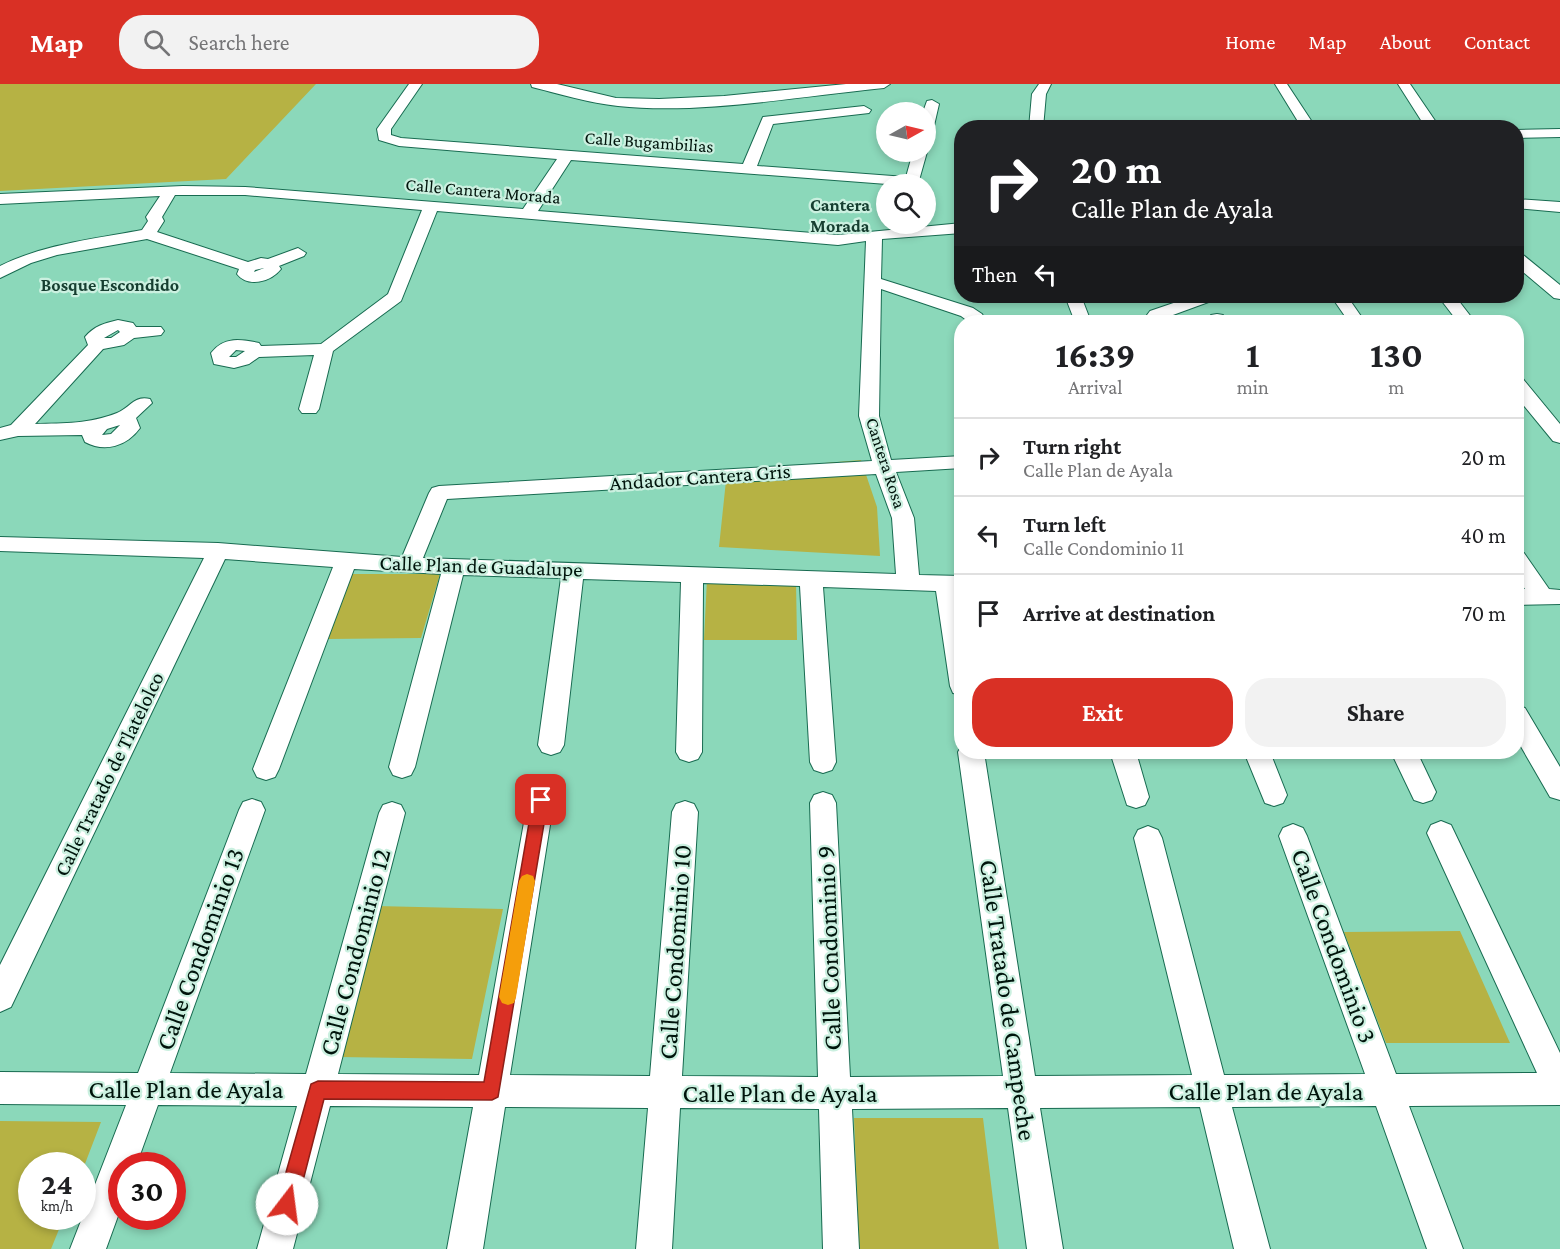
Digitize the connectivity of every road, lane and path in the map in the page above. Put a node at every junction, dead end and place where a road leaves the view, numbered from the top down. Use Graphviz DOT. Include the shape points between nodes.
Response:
graph roads {
  1 [pos="416,84"];
  2 [pos="537,84"];
  3 [pos="599,84"];
  4 [pos="884,84"];
  5 [pos="1045,84"];
  6 [pos="1281,84"];
  7 [pos="1404,84"];
  8 [pos="832,87"];
  9 [pos="751,91"];
  10 [pos="596,98"];
  11 [pos="864,110"];
  12 [pos="1037,120"];
  13 [pos="1304,120"];
  14 [pos="1428,120"];
  15 [pos="1560,133"];
  16 [pos="1524,134"];
  17 [pos="567,155"];
  18 [pos="748,169"];
  19 [pos="876,180"];
  20 [pos="176,191"];
  21 [pos="0,199"];
  22 [pos="1524,204"];
  23 [pos="431,206"];
  24 [pos="1560,207"];
  25 [pos="528,214"];
  26 [pos="152,227"];
  27 [pos="936,228"];
  28 [pos="954,228"];
  29 [pos="881,234"];
  30 [pos="874,236"];
  31 [pos="298,254"];
  32 [pos="1524,263"];
  33 [pos="250,272"];
  34 [pos="0,273"];
  35 [pos="874,282"];
  36 [pos="1557,290"];
  37 [pos="236,291"];
  38 [pos="1189,303"];
  39 [pos="1452,303"];
  40 [pos="972,315"];
  41 [pos="1156,315"];
  42 [pos="1461,315"];
  43 [pos="76,326"];
  44 [pos="155,331"];
  45 [pos="98,337"];
  46 [pos="325,349"];
  47 [pos="213,378"];
  48 [pos="1524,393"];
  49 [pos="143,403"];
  50 [pos="309,409"];
  51 [pos="9,432"];
  52 [pos="1560,437"];
  53 [pos="954,462"];
  54 [pos="883,466"];
  55 [pos="0,544"];
  56 [pos="218,551"];
  57 [pos="347,560"];
  58 [pos="409,565"];
  59 [pos="454,566"];
  60 [pos="1524,567"];
  61 [pos="573,570"];
  62 [pos="693,574"];
  63 [pos="811,578"];
  64 [pos="908,582"];
  65 [pos="954,583"];
  66 [pos="1524,597"];
  67 [pos="1552,597"];
  68 [pos="1524,729"];
  69 [pos="551,745"];
  70 [pos="689,752"];
  71 [pos="972,759"];
  72 [pos="1125,759"];
  73 [pos="1260,759"];
  74 [pos="1407,759"];
  75 [pos="824,762"];
  76 [pos="402,767"];
  77 [pos="266,769"];
  78 [pos="1559,789"];
  79 [pos="1423,792"];
  80 [pos="1274,795"];
  81 [pos="1136,797"];
  82 [pos="541,800"];
  83 [pos="823,803"];
  84 [pos="252,810"];
  85 [pos="684,812"];
  86 [pos="393,813"];
  87 [pos="1441,832"];
  88 [pos="1293,836"];
  89 [pos="1148,838"];
  90 [pos="0,997"];
  91 [pos="0,1088"];
  92 [pos="148,1089"];
  93 [pos="1560,1089"];
  94 [pos="318,1090"];
  95 [pos="1387,1090"];
  96 [pos="492,1091"];
  97 [pos="1212,1091"];
  98 [pos="665,1092"];
  99 [pos="1021,1092"];
  100 [pos="835,1093"];
  101 [pos="88,1249"];
  102 [pos="274,1249"];
  103 [pos="465,1249"];
  104 [pos="654,1249"];
  105 [pos="841,1249"];
  106 [pos="1045,1249"];
  107 [pos="1252,1249"];
  108 [pos="1445,1249"];
  1 -- 17 [label="street, Calle Bugambilias" via="384,129 384,137 399,142"];
  2 -- 10 [label="street"];
  3 -- 10 [label="street"];
  4 -- 8 [label="street"];
  5 -- 12 [label="street" via="1039,94"];
  6 -- 13 [label="street"];
  7 -- 14 [label="street"];
  8 -- 9 [label="street"];
  9 -- 10 [label="street" via="627,103"];
  11 -- 18 [label="street" via="768,120"];
  15 -- 16 [label="street"];
  17 -- 18 [label="street, Calle Bugambilias"];
  17 -- 25 [label="street"];
  18 -- 19 [label="street, Calle Bugambilias"];
  20 -- 21 [label="street, Calle Cantera Morada"];
  20 -- 23 [label="street, Calle Cantera Morada" via="245,190"];
  20 -- 26 [label="street" via="154,217"];
  22 -- 24 [label="street"];
  23 -- 25 [label="street, Calle Cantera Morada"];
  23 -- 46 [label="street" via="395,297"];
  25 -- 30 [label="street, Calle Cantera Morada" via="838,240"];
  26 -- 33 [label="street"];
  26 -- 34 [label="street" via="54,251"];
  27 -- 28 [label="street, Calle Cantera Morada"];
  29 -- 30 [label="street, Calle Cantera Morada"];
  30 -- 35 [label="street, Cantera Rosa"];
  31 -- 33 [label="street" via="270,264 261,263"];
  32 -- 36 [label="street"];
  33 -- 37 [label="street"];
  35 -- 40 [label="street"];
  35 -- 54 [label="street, Cantera Rosa" via="868,405 870,427"];
  38 -- 41 [label="street"];
  39 -- 42 [label="street"];
  43 -- 45 [label="street"];
  44 -- 45 [label="street" via="129,333 116,342"];
  45 -- 51 [label="street"];
  46 -- 47 [label="street" via="254,352 242,361 228,346"];
  46 -- 50 [label="street"];
  48 -- 52 [label="street"];
  49 -- 51 [label="street" via="123,419 130,428 124,436 101,444"];
  53 -- 54 [label="street, Andador Cantera Gris"];
  54 -- 58 [label="street, Andador Cantera Gris" via="439,493"];
  54 -- 64 [label="street, Cantera Rosa" via="903,518"];
  55 -- 56 [label="street, Calle Plan de Guadalupe"];
  56 -- 57 [label="street, Calle Plan de Guadalupe"];
  56 -- 90 [label="street, Calle Tratado de Tlatelolco"];
  57 -- 58 [label="street, Calle Plan de Guadalupe"];
  57 -- 77 [label="street"];
  58 -- 59 [label="street, Calle Plan de Guadalupe"];
  59 -- 61 [label="street, Calle Plan de Guadalupe"];
  59 -- 76 [label="street"];
  60 -- 67 [label="street"];
  61 -- 62 [label="street, Calle Plan de Guadalupe"];
  61 -- 69 [label="street"];
  62 -- 63 [label="street, Calle Plan de Guadalupe"];
  62 -- 70 [label="street"];
  63 -- 64 [label="street, Calle Plan de Guadalupe"];
  63 -- 75 [label="street"];
  64 -- 65 [label="street, Calle Plan de Guadalupe"];
  66 -- 67 [label="street"];
  68 -- 78 [label="street"];
  71 -- 99 [label="street, Calle Tratado de Campeche"];
  72 -- 81 [label="street"];
  73 -- 80 [label="street"];
  74 -- 79 [label="street"];
  82 -- 96 [label="street"];
  83 -- 100 [label="street, Calle Condominio 9"];
  84 -- 92 [label="street, Calle Condominio 13"];
  85 -- 98 [label="street, Calle Condominio 10"];
  86 -- 94 [label="street, Calle Condominio 12"];
  87 -- 93 [label="street"];
  88 -- 95 [label="street, Calle Condominio 3"];
  89 -- 97 [label="street"];
  91 -- 92 [label="street, Calle Plan de Ayala"];
  92 -- 94 [label="street, Calle Plan de Ayala"];
  92 -- 101 [label="street, Calle Condominio 13"];
  93 -- 95 [label="street, Calle Plan de Ayala"];
  94 -- 96 [label="street, Calle Plan de Ayala"];
  94 -- 102 [label="street"];
  95 -- 97 [label="street, Calle Plan de Ayala"];
  95 -- 108 [label="street"];
  96 -- 98 [label="street, Calle Plan de Ayala"];
  96 -- 103 [label="street"];
  97 -- 99 [label="street, Calle Plan de Ayala"];
  97 -- 107 [label="street"];
  98 -- 100 [label="street, Calle Plan de Ayala"];
  98 -- 104 [label="street, Calle Condominio 10"];
  99 -- 100 [label="street, Calle Plan de Ayala"];
  99 -- 106 [label="street, Calle Tratado de Campeche"];
  100 -- 105 [label="street, Calle Condominio 9"];
}
